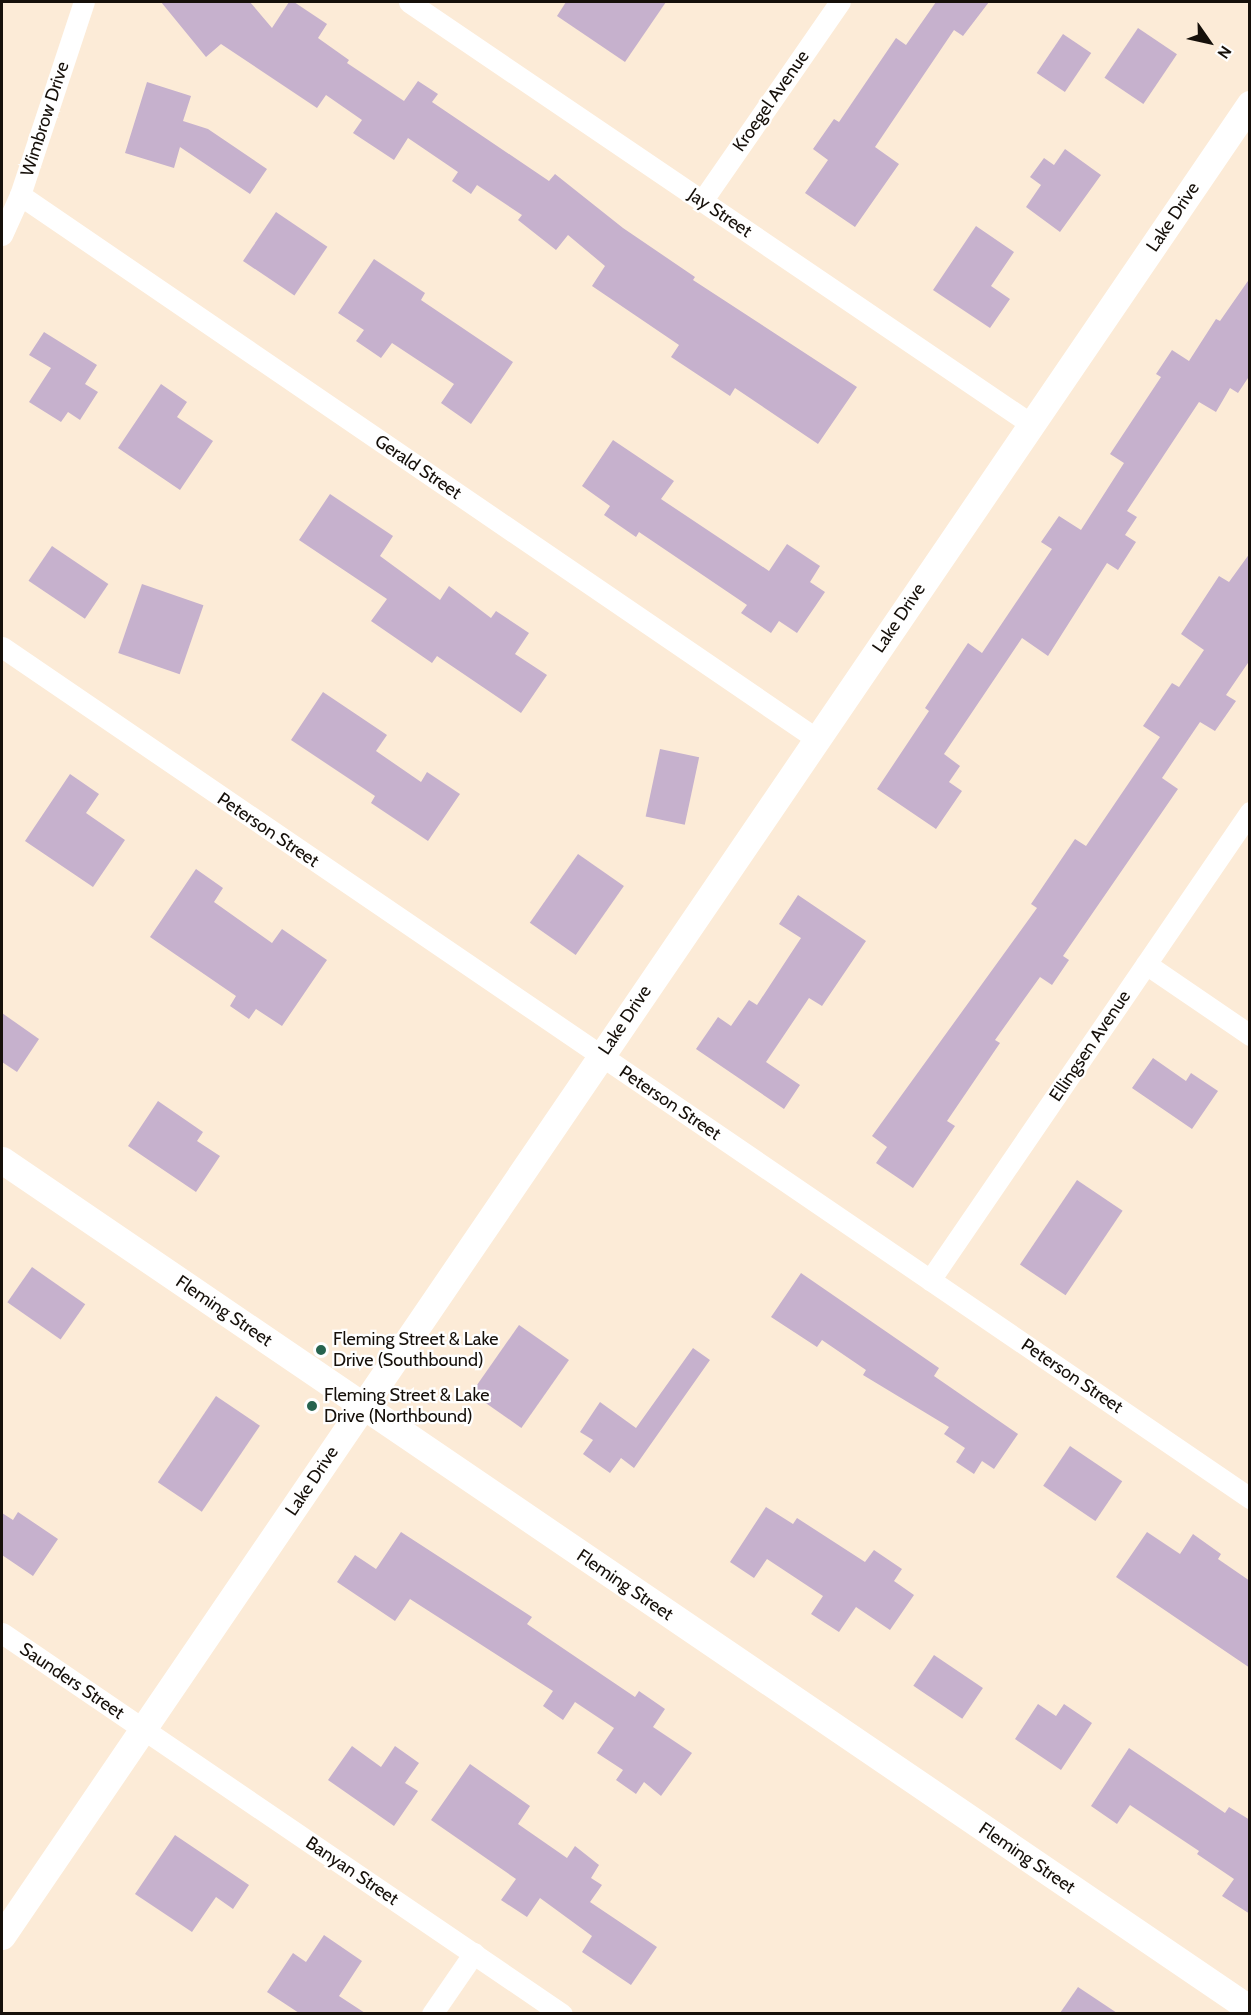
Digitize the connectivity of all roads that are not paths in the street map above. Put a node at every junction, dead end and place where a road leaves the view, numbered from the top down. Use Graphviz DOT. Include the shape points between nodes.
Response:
graph roads {
  1 [pos="84,2"];
  2 [pos="409,2"];
  3 [pos="840,2"];
  4 [pos="1250,104"];
  5 [pos="20,195"];
  6 [pos="702,201"];
  7 [pos="2,235"];
  8 [pos="1031,424"];
  9 [pos="2,647"];
  10 [pos="817,739"];
  11 [pos="1250,812"];
  12 [pos="1146,964"];
  13 [pos="1250,1035"];
  14 [pos="600,1056"];
  15 [pos="2,1160"];
  16 [pos="930,1280"];
  17 [pos="362,1406"];
  18 [pos="1250,1498"];
  19 [pos="2,1633"];
  20 [pos="142,1730"];
  21 [pos="2,1936"];
  22 [pos="474,1953"];
  23 [pos="1250,2009"];
  24 [pos="432,2013"];
  25 [pos="562,2013"];
  1 -- 5 [label="street, Wimbrow Drive"];
  2 -- 6 [label="street, Jay Street"];
  3 -- 6 [label="street, Kroegel Avenue"];
  4 -- 8 [label="street, Lake Drive"];
  5 -- 7 [label="street, Wimbrow Drive"];
  5 -- 10 [label="street, Gerald Street"];
  6 -- 8 [label="street, Jay Street"];
  8 -- 10 [label="street, Lake Drive"];
  9 -- 14 [label="street, Peterson Street"];
  10 -- 14 [label="street, Lake Drive"];
  11 -- 12 [label="street, Ellingsen Avenue"];
  12 -- 13 [label="street"];
  12 -- 16 [label="street, Ellingsen Avenue"];
  14 -- 16 [label="street, Peterson Street"];
  14 -- 17 [label="street, Lake Drive"];
  15 -- 17 [label="street, Fleming Street"];
  16 -- 18 [label="street, Peterson Street"];
  17 -- 20 [label="street, Lake Drive"];
  17 -- 23 [label="street, Fleming Street"];
  19 -- 20 [label="street, Saunders Street"];
  20 -- 21 [label="street, Lake Drive"];
  20 -- 22 [label="street, Banyan Street"];
  22 -- 24 [label="street"];
  22 -- 25 [label="street, Banyan Street"];
}
